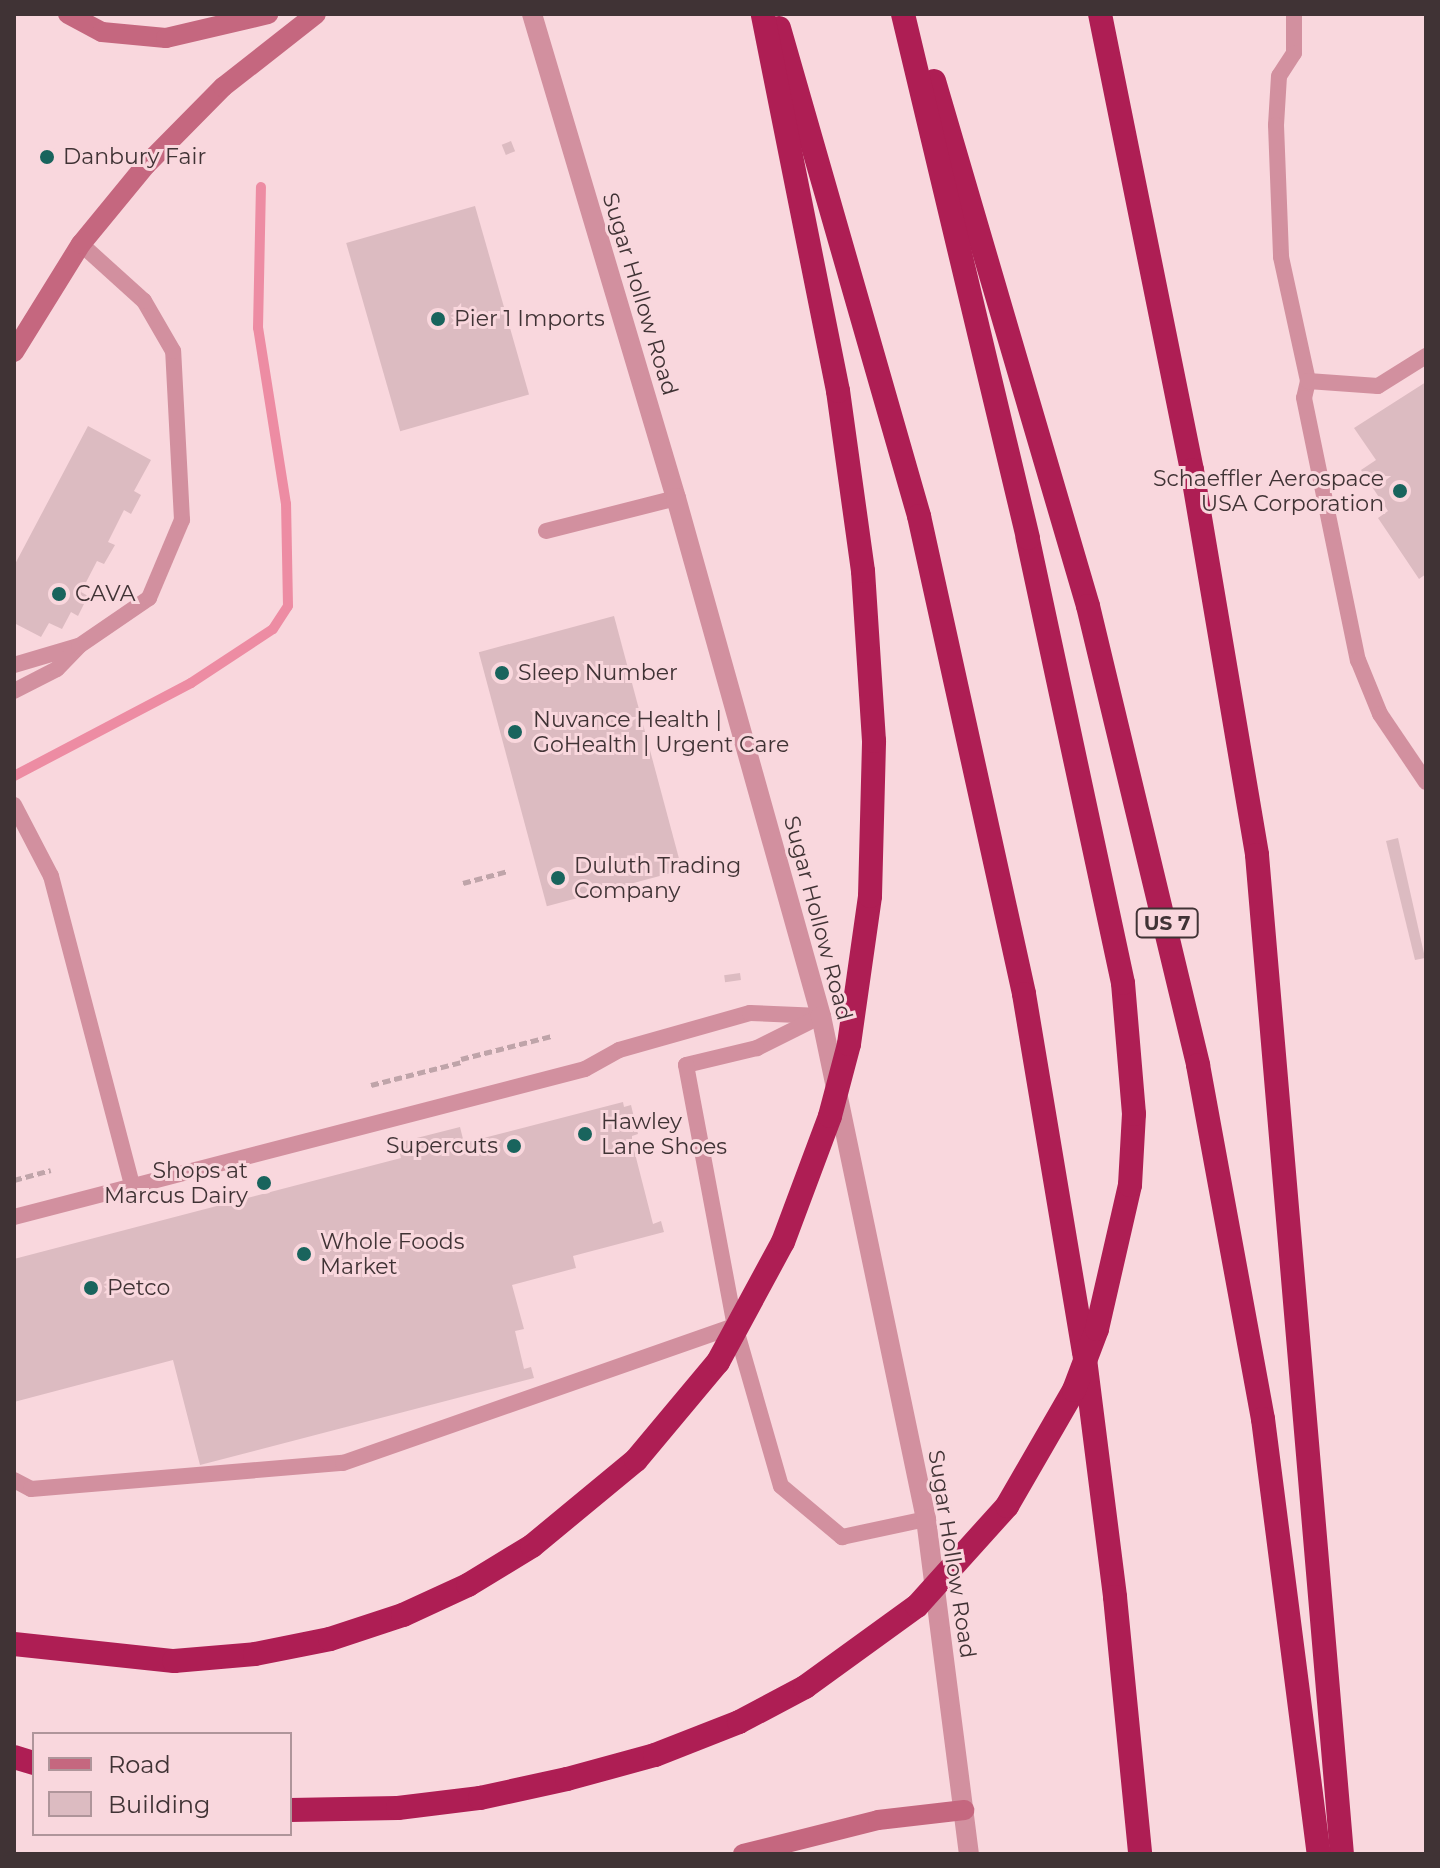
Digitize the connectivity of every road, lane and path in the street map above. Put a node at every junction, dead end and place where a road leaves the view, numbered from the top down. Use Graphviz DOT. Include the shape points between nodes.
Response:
graph roads {
  1 [pos="68,14"];
  2 [pos="268,14"];
  3 [pos="316,14"];
  4 [pos="532,14"];
  5 [pos="763,14"];
  6 [pos="775,14"];
  7 [pos="903,14"];
  8 [pos="914,14"];
  9 [pos="1100,14"];
  10 [pos="1294,14"];
  11 [pos="81,244"];
  12 [pos="14,352"];
  13 [pos="1426,356"];
  14 [pos="1308,381"];
  15 [pos="676,498"];
  16 [pos="546,531"];
  17 [pos="79,646"];
  18 [pos="14,665"];
  19 [pos="14,691"];
  20 [pos="1426,782"];
  21 [pos="14,805"];
  22 [pos="508,871"];
  23 [pos="463,883"];
  24 [pos="821,1016"];
  25 [pos="552,1036"];
  26 [pos="371,1085"];
  27 [pos="51,1170"];
  28 [pos="14,1180"];
  29 [pos="132,1185"];
  30 [pos="14,1217"];
  31 [pos="735,1326"];
  32 [pos="14,1480"];
  33 [pos="926,1519"];
  34 [pos="14,1644"];
  35 [pos="292,1810"];
  36 [pos="964,1810"];
  37 [pos="743,1854"];
  38 [pos="969,1854"];
  39 [pos="1140,1854"];
  40 [pos="1319,1854"];
  41 [pos="1342,1854"];
  1 -- 2 [label="main road" via="102,32 166,38"];
  3 -- 11 [label="main road" via="184,125"];
  4 -- 15 [label="street, Sugar Hollow Road"];
  5 -- 34 [label="highway" via="852,485 870,658 875,819 863,967 849,1044 830,1116 783,1242 718,1362 679,1413 592,1501 468,1585 330,1639 255,1654 174,1661"];
  6 -- 39 [label="highway" via="919,516 1015,948 1086,1367"];
  7 -- 35 [label="highway" via="1038,582 1123,983 1134,1114 1130,1185 1117,1260 1074,1390 1007,1506 962,1560 874,1641 739,1722 655,1755 480,1798 398,1808"];
  8 -- 40 [label="highway, US 7" via="1076,562 1173,950 1263,1419"];
  9 -- 41 [label="highway" via="1192,470 1257,855"];
  10 -- 14 [label="lane" via="1294,53 1279,76 1281,246"];
  11 -- 12 [label="main road"];
  11 -- 17 [label="lane" via="144,301 173,351 182,520 149,598"];
  13 -- 14 [label="lane" via="1378,386"];
  14 -- 20 [label="lane" via="1304,398 1322,503 1358,660 1380,714"];
  15 -- 16 [label="lane"];
  15 -- 24 [label="street, Sugar Hollow Road"];
  17 -- 18 [label="lane"];
  17 -- 19 [label="lane" via="57,669"];
  21 -- 29 [label="lane" via="51,876"];
  22 -- 23 [label="path"];
  24 -- 29 [label="lane" via="750,1013 619,1050 585,1069"];
  24 -- 31 [label="lane" via="757,1048 686,1065"];
  24 -- 33 [label="street, Sugar Hollow Road"];
  25 -- 26 [label="path"];
  27 -- 28 [label="path"];
  29 -- 30 [label="lane"];
  31 -- 32 [label="lane" via="343,1463 31,1489"];
  31 -- 33 [label="lane" via="781,1486 842,1537"];
  33 -- 36 [label="street, Sugar Hollow Road"];
  36 -- 37 [label="main road" via="878,1820"];
  36 -- 38 [label="street, Sugar Hollow Road"];
}
